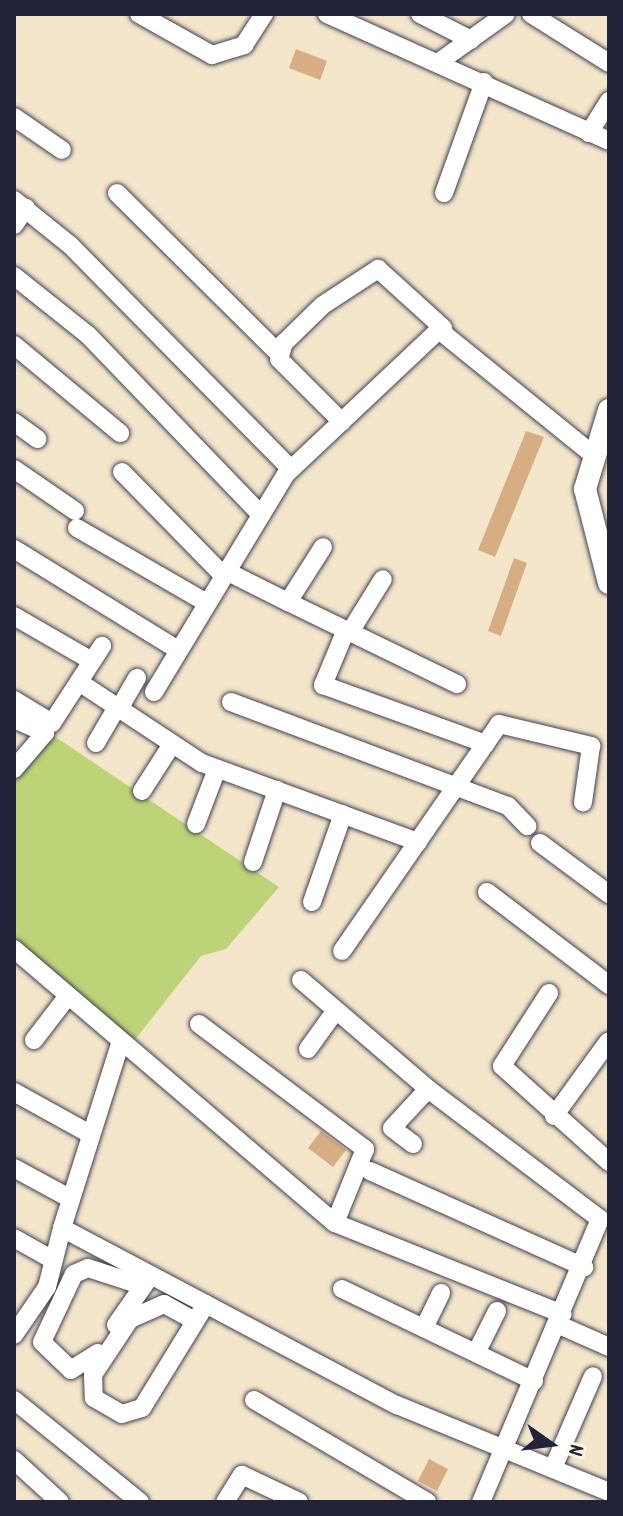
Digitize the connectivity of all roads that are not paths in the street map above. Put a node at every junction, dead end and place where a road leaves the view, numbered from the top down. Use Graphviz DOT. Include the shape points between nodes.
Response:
graph roads {
  1 [pos="139,14"];
  2 [pos="264,14"];
  3 [pos="327,14"];
  4 [pos="420,14"];
  5 [pos="506,14"];
  6 [pos="531,14"];
  7 [pos="471,40"];
  8 [pos="439,62"];
  9 [pos="609,63"];
  10 [pos="484,82"];
  11 [pos="609,101"];
  12 [pos="14,117"];
  13 [pos="589,133"];
  14 [pos="609,141"];
  15 [pos="62,150"];
  16 [pos="117,193"];
  17 [pos="444,193"];
  18 [pos="20,204"];
  19 [pos="14,225"];
  20 [pos="14,276"];
  21 [pos="443,328"];
  22 [pos="14,345"];
  23 [pos="279,354"];
  24 [pos="609,410"];
  25 [pos="14,422"];
  26 [pos="342,422"];
  27 [pos="120,433"];
  28 [pos="37,439"];
  29 [pos="592,454"];
  30 [pos="14,469"];
  31 [pos="291,469"];
  32 [pos="122,472"];
  33 [pos="259,513"];
  34 [pos="323,547"];
  35 [pos="14,549"];
  36 [pos="223,572"];
  37 [pos="383,579"];
  38 [pos="609,583"];
  39 [pos="205,602"];
  40 [pos="288,602"];
  41 [pos="14,616"];
  42 [pos="348,631"];
  43 [pos="178,650"];
  44 [pos="137,678"];
  45 [pos="79,682"];
  46 [pos="457,684"];
  47 [pos="154,692"];
  48 [pos="14,700"];
  49 [pos="231,702"];
  50 [pos="118,708"];
  51 [pos="14,719"];
  52 [pos="96,743"];
  53 [pos="172,744"];
  54 [pos="486,744"];
  55 [pos="14,769"];
  56 [pos="217,769"];
  57 [pos="456,787"];
  58 [pos="277,790"];
  59 [pos="142,791"];
  60 [pos="583,802"];
  61 [pos="343,814"];
  62 [pos="196,824"];
  63 [pos="527,826"];
  64 [pos="418,842"];
  65 [pos="540,843"];
  66 [pos="253,862"];
  67 [pos="487,892"];
  68 [pos="609,894"];
  69 [pos="312,902"];
  70 [pos="342,951"];
  71 [pos="15,954"];
  72 [pos="301,980"];
  73 [pos="609,985"];
  74 [pos="549,993"];
  75 [pos="67,997"];
  76 [pos="334,1013"];
  77 [pos="199,1024"];
  78 [pos="34,1040"];
  79 [pos="608,1042"];
  80 [pos="120,1044"];
  81 [pos="308,1049"];
  82 [pos="428,1089"];
  83 [pos="14,1092"];
  84 [pos="554,1116"];
  85 [pos="90,1134"];
  86 [pos="413,1144"];
  87 [pos="609,1162"];
  88 [pos="14,1168"];
  89 [pos="370,1171"];
  90 [pos="71,1199"];
  91 [pos="335,1223"];
  92 [pos="62,1228"];
  93 [pos="14,1238"];
  94 [pos="53,1260"];
  95 [pos="584,1267"];
  96 [pos="147,1280"];
  97 [pos="342,1289"];
  98 [pos="441,1293"];
  99 [pos="206,1304"];
  100 [pos="497,1311"];
  101 [pos="560,1319"];
  102 [pos="195,1321"];
  103 [pos="424,1328"];
  104 [pos="14,1335"];
  105 [pos="609,1347"];
  106 [pos="476,1353"];
  107 [pos="593,1376"];
  108 [pos="534,1381"];
  109 [pos="14,1400"];
  110 [pos="254,1400"];
  111 [pos="505,1454"];
  112 [pos="14,1460"];
  113 [pos="553,1468"];
  114 [pos="609,1492"];
  115 [pos="60,1502"];
  116 [pos="140,1502"];
  117 [pos="225,1502"];
  118 [pos="299,1502"];
  119 [pos="427,1502"];
  120 [pos="481,1502"];
  1 -- 2 [label="street" via="212,55 244,45"];
  3 -- 8 [label="street"];
  4 -- 7 [label="street"];
  5 -- 7 [label="street"];
  6 -- 9 [label="street"];
  7 -- 8 [label="street"];
  8 -- 10 [label="street"];
  10 -- 13 [label="street"];
  10 -- 17 [label="street"];
  11 -- 13 [label="street"];
  12 -- 15 [label="street"];
  13 -- 14 [label="street"];
  16 -- 23 [label="street"];
  18 -- 19 [label="street"];
  18 -- 31 [label="street"];
  20 -- 33 [label="street" via="88,335"];
  21 -- 23 [label="street" via="372,269 323,305"];
  21 -- 26 [label="street"];
  21 -- 29 [label="street"];
  22 -- 27 [label="street"];
  23 -- 26 [label="street"];
  24 -- 29 [label="main road"];
  25 -- 28 [label="street"];
  26 -- 31 [label="street"];
  29 -- 38 [label="main road" via="585,489"];
  30 -- 39 [label="street" via="76,520"];
  31 -- 33 [label="street"];
  32 -- 36 [label="street"];
  33 -- 36 [label="street"];
  34 -- 40 [label="street"];
  35 -- 43 [label="street"];
  36 -- 39 [label="street"];
  36 -- 40 [label="street"];
  37 -- 42 [label="street"];
  39 -- 43 [label="street"];
  40 -- 42 [label="street"];
  41 -- 45 [label="street" via="97,654"];
  42 -- 46 [label="street"];
  42 -- 54 [label="street" via="323,685"];
  43 -- 47 [label="street"];
  44 -- 50 [label="street"];
  45 -- 48 [label="street" via="52,723"];
  45 -- 50 [label="street"];
  49 -- 57 [label="street"];
  50 -- 52 [label="street"];
  50 -- 53 [label="street"];
  51 -- 55 [label="street" via="45,733"];
  53 -- 56 [label="street"];
  53 -- 59 [label="street"];
  54 -- 57 [label="street"];
  54 -- 60 [label="street" via="499,724 591,746"];
  56 -- 58 [label="street"];
  56 -- 62 [label="street"];
  57 -- 63 [label="street" via="508,806"];
  57 -- 64 [label="street"];
  58 -- 61 [label="street"];
  58 -- 66 [label="street"];
  61 -- 64 [label="street"];
  61 -- 69 [label="street"];
  64 -- 70 [label="street"];
  65 -- 68 [label="street"];
  67 -- 73 [label="street"];
  71 -- 75 [label="street"];
  72 -- 76 [label="street"];
  74 -- 84 [label="street" via="502,1066"];
  75 -- 78 [label="street"];
  75 -- 80 [label="street"];
  76 -- 81 [label="street"];
  76 -- 82 [label="street"];
  77 -- 91 [label="street" via="365,1149"];
  79 -- 84 [label="street"];
  80 -- 85 [label="street"];
  80 -- 91 [label="street"];
  82 -- 86 [label="street" via="392,1128"];
  82 -- 95 [label="street" via="598,1215"];
  83 -- 85 [label="street"];
  84 -- 87 [label="street"];
  85 -- 90 [label="street"];
  88 -- 90 [label="street"];
  89 -- 95 [label="street"];
  90 -- 92 [label="street"];
  91 -- 101 [label="street"];
  92 -- 94 [label="street"];
  92 -- 96 [label="street"];
  93 -- 94 [label="street"];
  94 -- 104 [label="street" via="47,1287"];
  95 -- 101 [label="street"];
  96 -- 96 [label="street" via="88,1268 74,1274 45,1327 47,1353 71,1370 91,1363"];
  96 -- 99 [label="street"];
  97 -- 103 [label="street"];
  98 -- 103 [label="street"];
  99 -- 102 [label="street"];
  99 -- 111 [label="street"];
  100 -- 106 [label="street"];
  101 -- 105 [label="street"];
  101 -- 108 [label="street"];
  102 -- 102 [label="street" via="142,1408 122,1414 94,1398 93,1375 130,1319 164,1304"];
  103 -- 106 [label="street"];
  106 -- 108 [label="street"];
  107 -- 113 [label="street"];
  108 -- 111 [label="street"];
  109 -- 116 [label="street"];
  110 -- 119 [label="street"];
  111 -- 113 [label="street"];
  111 -- 120 [label="street"];
  112 -- 115 [label="street"];
  113 -- 114 [label="street"];
  117 -- 118 [label="street" via="242,1475"];
}
